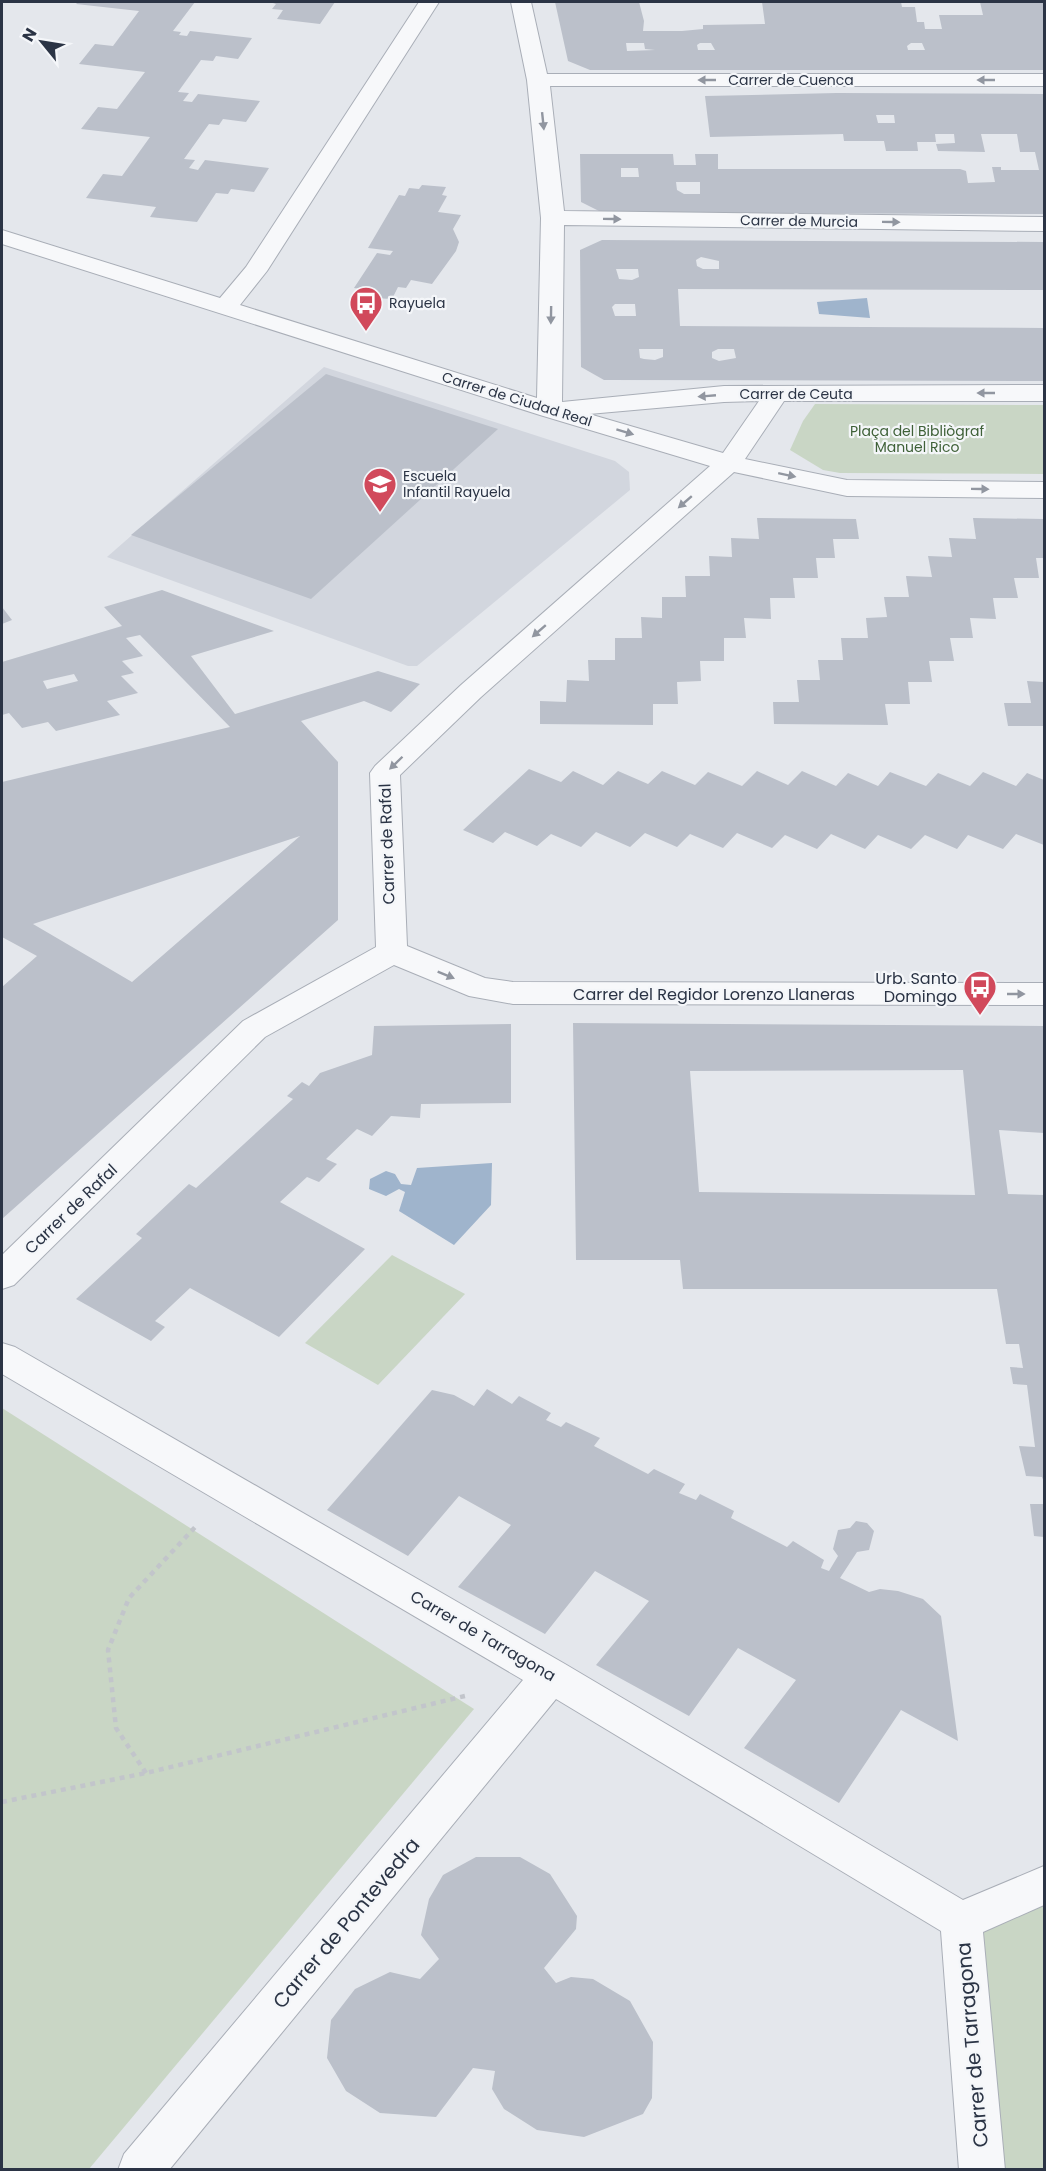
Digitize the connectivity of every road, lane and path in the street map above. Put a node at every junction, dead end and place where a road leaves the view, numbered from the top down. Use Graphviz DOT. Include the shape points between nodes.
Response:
graph roads {
  1 [pos="429,2"];
  2 [pos="521,2"];
  3 [pos="538,80"];
  4 [pos="1044,81"];
  5 [pos="553,218"];
  6 [pos="1044,224"];
  7 [pos="2,237"];
  8 [pos="225,308"];
  9 [pos="1044,393"];
  10 [pos="777,394"];
  11 [pos="549,410"];
  12 [pos="729,463"];
  13 [pos="1044,490"];
  14 [pos="392,952"];
  15 [pos="1044,994"];
  16 [pos="2,1276"];
  17 [pos="2,1357"];
  18 [pos="230,1490"];
  19 [pos="551,1676"];
  20 [pos="146,1773"];
  21 [pos="2,1802"];
  22 [pos="1044,1885"];
  23 [pos="961,1921"];
  24 [pos="140,2169"];
  25 [pos="982,2169"];
  1 -- 8 [label="street" via="255,271"];
  2 -- 3 [label="street"];
  4 -- 3 [label="street, Carrer de Cuenca, one-way"];
  3 -- 5 [label="street, one-way"];
  5 -- 6 [label="street, Carrer de Murcia, one-way"];
  5 -- 11 [label="street, one-way"];
  7 -- 8 [label="street, Carrer de Ciudad Real"];
  8 -- 11 [label="street, Carrer de Ciudad Real"];
  9 -- 10 [label="street, Carrer de Ceuta, one-way"];
  10 -- 11 [label="street, Carrer de Ceuta, one-way" via="724,394"];
  10 -- 12 [label="street, Carrer de Rafal"];
  11 -- 12 [label="street, Carrer de Ciudad Real, one-way"];
  12 -- 13 [label="street, Carrer de Ciudad Real, one-way" via="847,488"];
  12 -- 14 [label="street, Carrer de Rafal, one-way" via="471,691 385,773"];
  14 -- 15 [label="street, Carrer del Regidor Lorenzo Llaneras, one-way" via="480,988 513,993"];
  14 -- 16 [label="street, Carrer de Rafal" via="254,1029"];
  17 -- 18 [label="street, Carrer de Tarragona"];
  18 -- 19 [label="street, Carrer de Tarragona"];
  18 -- 20 [label="path" via="129,1598 108,1650 116,1728"];
  19 -- 20 [label="path"];
  19 -- 23 [label="street, Carrer de Tarragona"];
  19 -- 24 [label="street, Carrer de Pontevedra"];
  20 -- 21 [label="path"];
  22 -- 23 [label="street, Carrer de Tarragona"];
  23 -- 25 [label="street, Carrer de Tarragona"];
}
